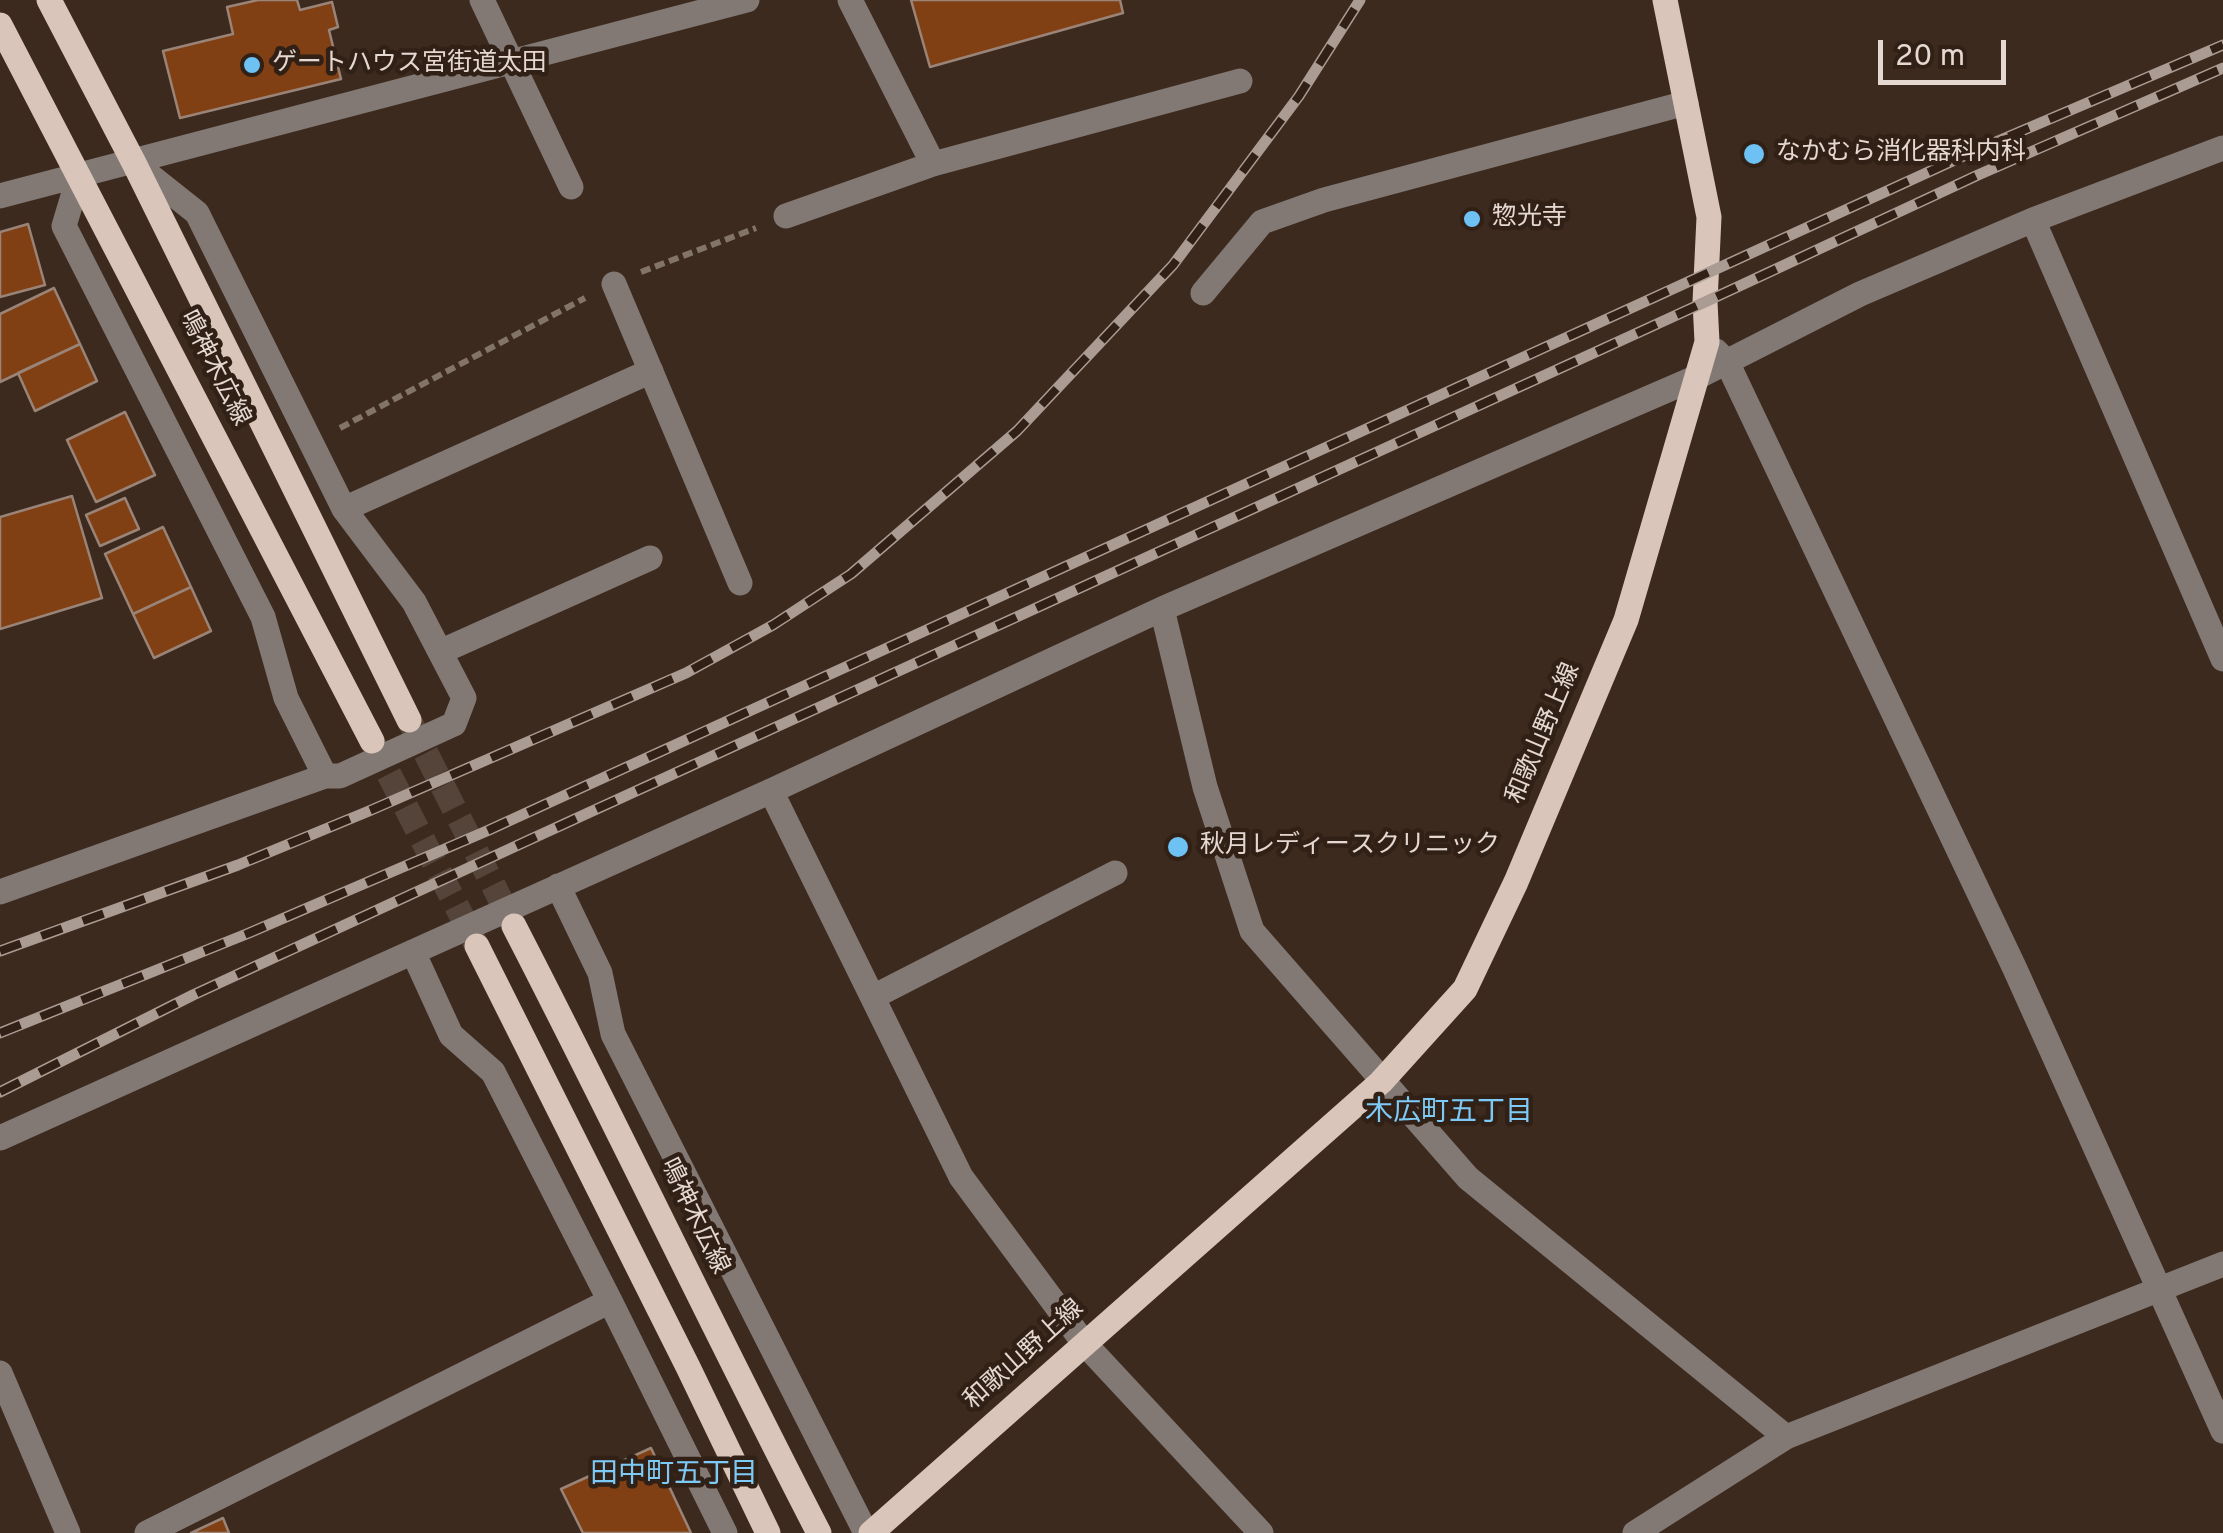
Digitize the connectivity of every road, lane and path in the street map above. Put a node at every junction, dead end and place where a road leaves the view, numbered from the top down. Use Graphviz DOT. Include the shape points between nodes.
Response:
graph roads {
  1 [pos="49,0"];
  2 [pos="482,0"];
  3 [pos="748,0"];
  4 [pos="850,0"];
  5 [pos="1665,0"];
  6 [pos="0,25"];
  7 [pos="513,62"];
  8 [pos="1240,81"];
  9 [pos="1686,103"];
  10 [pos="2223,148"];
  11 [pos="134,162"];
  12 [pos="932,164"];
  13 [pos="79,176"];
  14 [pos="572,187"];
  15 [pos="0,196"];
  16 [pos="786,216"];
  17 [pos="2032,220"];
  18 [pos="614,284"];
  19 [pos="1203,293"];
  20 [pos="1707,342"];
  21 [pos="1727,362"];
  22 [pos="651,371"];
  23 [pos="1695,378"];
  24 [pos="312,443"];
  25 [pos="344,509"];
  26 [pos="650,558"];
  27 [pos="740,582"];
  28 [pos="1162,609"];
  29 [pos="440,652"];
  30 [pos="2223,659"];
  31 [pos="409,720"];
  32 [pos="372,741"];
  33 [pos="325,776"];
  34 [pos="771,791"];
  35 [pos="1115,873"];
  36 [pos="558,886"];
  37 [pos="0,892"];
  38 [pos="514,926"];
  39 [pos="476,946"];
  40 [pos="413,952"];
  41 [pos="873,997"];
  42 [pos="1381,1082"];
  43 [pos="0,1138"];
  44 [pos="2223,1264"];
  45 [pos="2160,1290"];
  46 [pos="610,1301"];
  47 [pos="1084,1344"];
  48 [pos="0,1374"];
  49 [pos="2223,1431"];
  50 [pos="1786,1437"];
  51 [pos="68,1533"];
  52 [pos="147,1533"];
  53 [pos="725,1533"];
  54 [pos="768,1533"];
  55 [pos="818,1533"];
  56 [pos="869,1533"];
  57 [pos="1261,1533"];
  58 [pos="1635,1533"];
  1 -- 11 [label="main road, 鳴神木広線"];
  2 -- 7 [label="street"];
  3 -- 7 [label="street"];
  4 -- 12 [label="street"];
  5 -- 9 [label="main road, 和歌山野上線"];
  6 -- 13 [label="main road, 鳴神木広線"];
  7 -- 11 [label="street"];
  7 -- 14 [label="street"];
  8 -- 12 [label="street"];
  9 -- 19 [label="street" via="1262,222"];
  9 -- 20 [label="main road, 和歌山野上線" via="1710,218"];
  10 -- 17 [label="street"];
  11 -- 13 [label="street"];
  11 -- 24 [label="street" via="196,213"];
  11 -- 31 [label="main road, 鳴神木広線"];
  12 -- 16 [label="street"];
  13 -- 15 [label="street"];
  13 -- 32 [label="main road, 鳴神木広線"];
  13 -- 33 [label="street" via="64,226 263,617 286,698"];
  16 -- 18 [label="path"];
  17 -- 21 [label="street" via="1860,294"];
  17 -- 30 [label="street"];
  18 -- 22 [label="street"];
  18 -- 24 [label="path"];
  20 -- 21 [label="street"];
  20 -- 23 [label="main road, 和歌山野上線"];
  21 -- 23 [label="street"];
  21 -- 45 [label="street"];
  22 -- 25 [label="street"];
  22 -- 27 [label="street"];
  23 -- 28 [label="street"];
  23 -- 42 [label="main road, 和歌山野上線" via="1626,620 1516,882 1464,989"];
  24 -- 25 [label="street"];
  25 -- 29 [label="street" via="414,602"];
  26 -- 29 [label="street"];
  28 -- 34 [label="street"];
  28 -- 42 [label="street" via="1205,787 1252,932"];
  29 -- 33 [label="street" via="464,698 454,724 340,776"];
  33 -- 37 [label="street"];
  34 -- 36 [label="street"];
  34 -- 41 [label="street"];
  35 -- 41 [label="street"];
  36 -- 40 [label="street"];
  36 -- 56 [label="street" via="600,972 614,1034"];
  38 -- 55 [label="main road, 鳴神木広線"];
  39 -- 54 [label="main road"];
  40 -- 43 [label="street"];
  40 -- 46 [label="street" via="452,1035 492,1072"];
  41 -- 47 [label="street" via="961,1177"];
  42 -- 47 [label="main road, 和歌山野上線"];
  42 -- 50 [label="street" via="1468,1178"];
  44 -- 45 [label="street"];
  45 -- 49 [label="street"];
  45 -- 50 [label="street"];
  46 -- 52 [label="street"];
  46 -- 53 [label="street"];
  47 -- 56 [label="main road, 和歌山野上線"];
  47 -- 57 [label="street"];
  48 -- 51 [label="street"];
  50 -- 58 [label="street"];
}
